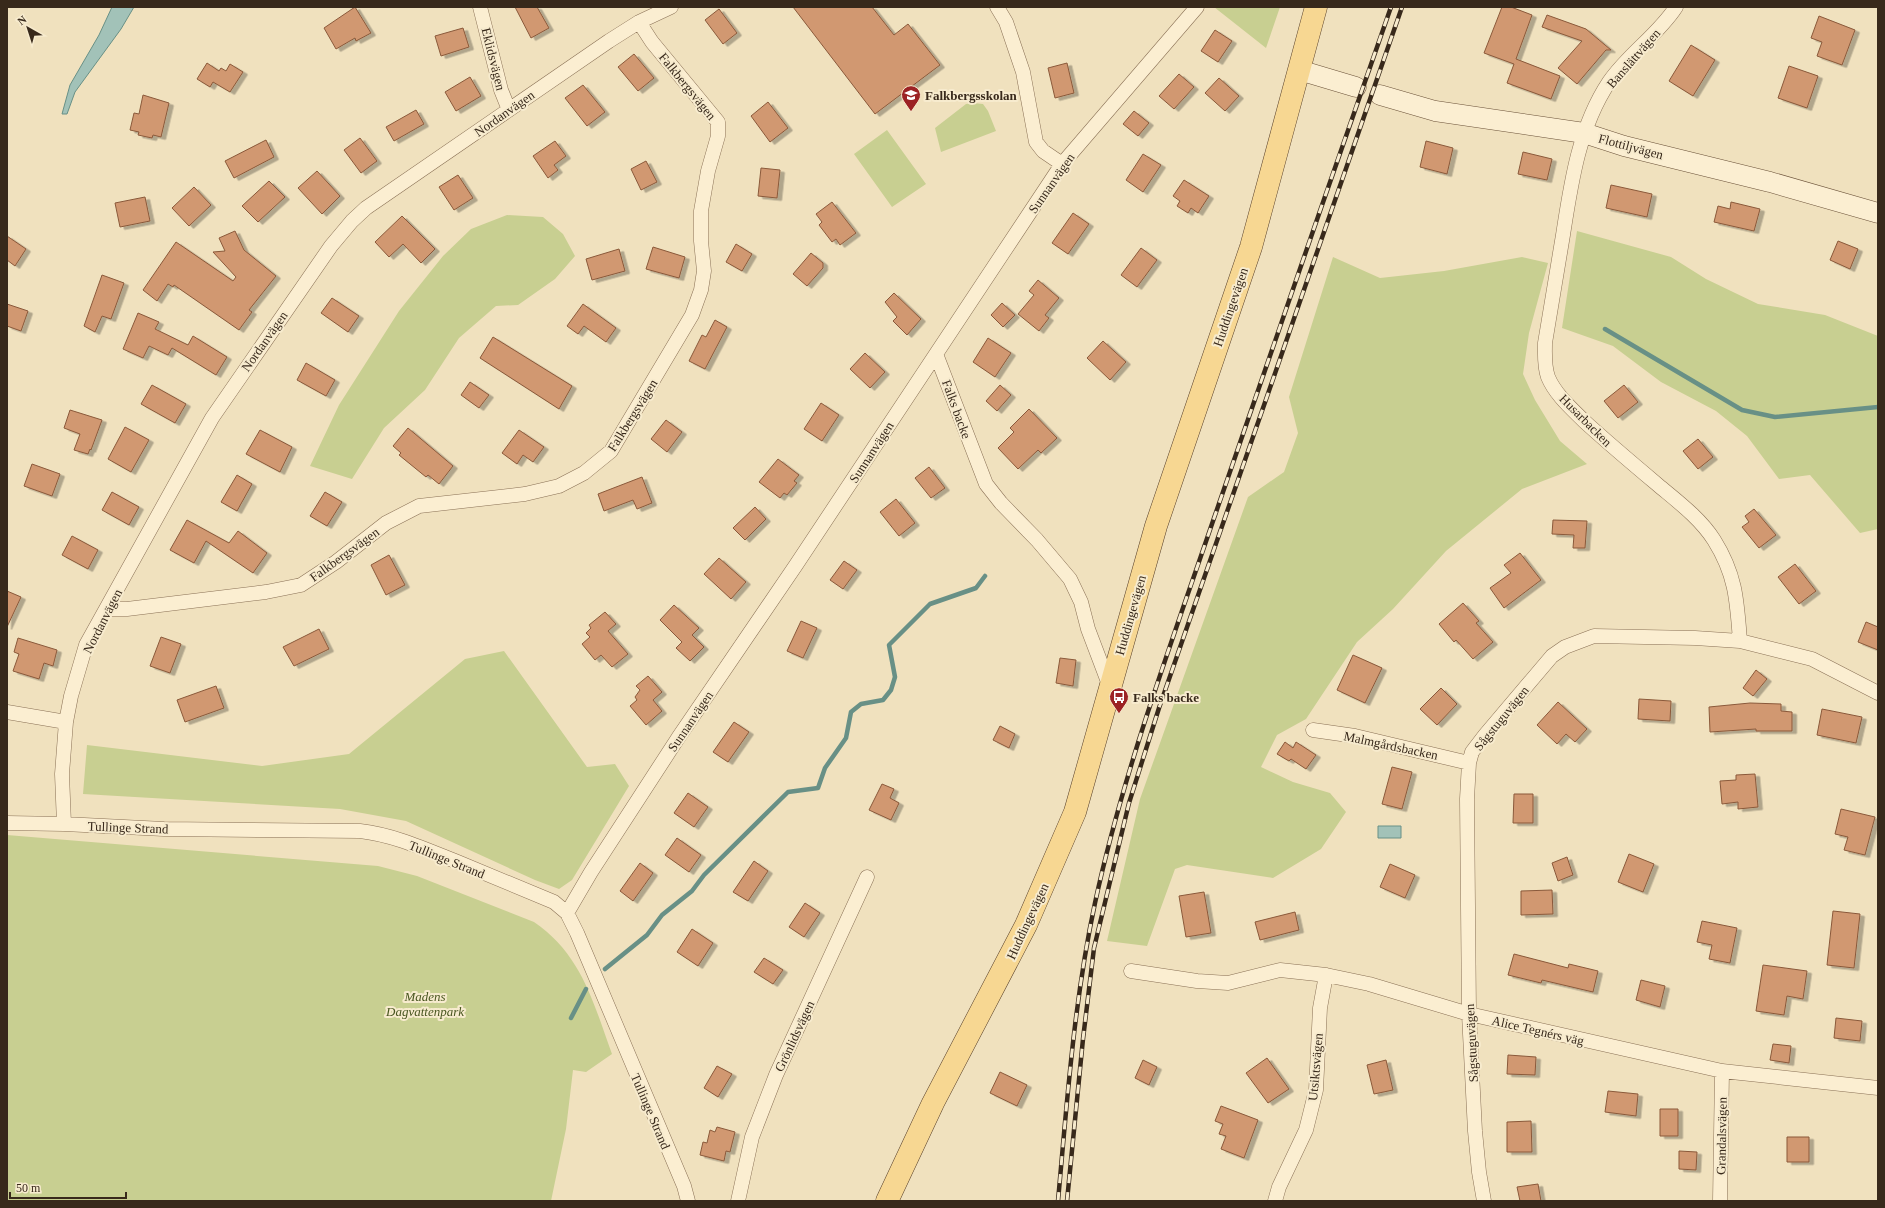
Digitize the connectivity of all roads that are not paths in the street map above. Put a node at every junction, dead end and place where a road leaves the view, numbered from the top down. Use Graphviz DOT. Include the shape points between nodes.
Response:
graph roads {
  1 [pos="480,7"];
  2 [pos="671,7"];
  3 [pos="997,7"];
  4 [pos="1197,7"];
  5 [pos="1316,7"];
  6 [pos="1676,7"];
  7 [pos="639,22"];
  8 [pos="1299,70"];
  9 [pos="1356,87"];
  10 [pos="1380,95"];
  11 [pos="509,110"];
  12 [pos="1584,133"];
  13 [pos="1062,164"];
  14 [pos="1878,213"];
  15 [pos="936,354"];
  16 [pos="107,609"];
  17 [pos="1740,641"];
  18 [pos="1110,687"];
  19 [pos="1878,693"];
  20 [pos="7,712"];
  21 [pos="66,722"];
  22 [pos="1313,730"];
  23 [pos="1469,762"];
  24 [pos="7,824"];
  25 [pos="64,824"];
  26 [pos="867,877"];
  27 [pos="567,914"];
  28 [pos="1131,971"];
  29 [pos="1326,975"];
  30 [pos="1469,1014"];
  31 [pos="1722,1072"];
  32 [pos="1878,1088"];
  33 [pos="688,1201"];
  34 [pos="738,1201"];
  35 [pos="888,1201"];
  36 [pos="1275,1201"];
  37 [pos="1484,1201"];
  38 [pos="1720,1201"];
  1 -- 11 [label="street, Eklidsvägen" via="501,90"];
  2 -- 7 [label="street, Nordanvägen"];
  3 -- 13 [label="street" via="1006,22 1023,72 1036,142 1043,151"];
  4 -- 13 [label="street, Sunnanvägen"];
  5 -- 8 [label="main road, Huddingevägen"];
  6 -- 12 [label="street, Banslättvägen" via="1609,82"];
  7 -- 11 [label="street, Nordanvägen"];
  7 -- 16 [label="street, Falkbergsvägen" via="652,42 718,122 718,136 708,171 702,211 700,241 704,271 701,290 692,314 611,451 584,473 560,486 525,494 419,506 386,523 336,562 301,585 266,592 127,609"];
  8 -- 9 [label="street"];
  8 -- 18 [label="main road, Huddingevägen" via="1251,247 1156,526"];
  10 -- 12 [label="street, Flottiljvägen" via="1435,111"];
  11 -- 16 [label="street, Nordanvägen" via="366,208 331,246 212,418"];
  12 -- 14 [label="street, Flottiljvägen" via="1624,146 1770,182"];
  12 -- 17 [label="street, Husarbacken" via="1570,191 1545,343 1547,375 1569,407 1673,498 1713,538 1724,557 1736,591"];
  13 -- 15 [label="street, Sunnanvägen"];
  15 -- 18 [label="street, Falks backe" via="986,484 1070,579 1081,602 1088,629"];
  15 -- 27 [label="street, Sunnanvägen" via="678,738"];
  16 -- 21 [label="street, Nordanvägen" via="86,645"];
  17 -- 19 [label="street, Sågstuguvägen" via="1812,659"];
  17 -- 23 [label="street, Sågstuguvägen" via="1604,635 1572,644 1552,656 1540,669 1472,752"];
  18 -- 35 [label="main road, Huddingevägen" via="1083,786 1055,860 1026,925 933,1103"];
  20 -- 21 [label="street"];
  21 -- 25 [label="street, Nordanvägen" via="62,774"];
  22 -- 23 [label="street, Malmgårdsbacken" via="1355,736"];
  23 -- 30 [label="street, Sågstuguvägen" via="1466,799"];
  24 -- 25 [label="street, Tullinge Strand"];
  25 -- 27 [label="street, Tullinge Strand" via="376,833 440,855 554,902"];
  26 -- 34 [label="street, Grönlidsvägen" via="776,1075 752,1137"];
  27 -- 33 [label="street, Tullinge Strand" via="684,1186"];
  28 -- 29 [label="street, Alice Tegnérs väg" via="1228,983 1280,970"];
  29 -- 30 [label="street, Alice Tegnérs väg" via="1369,984"];
  29 -- 36 [label="street, Utsiktsvägen" via="1320,1008 1316,1090 1306,1130 1278,1187"];
  30 -- 31 [label="street, Alice Tegnérs väg"];
  30 -- 37 [label="street, Sågstuguvägen" via="1475,1131"];
  31 -- 32 [label="street, Alice Tegnérs väg"];
  31 -- 38 [label="street, Grandalsvägen"];
}
